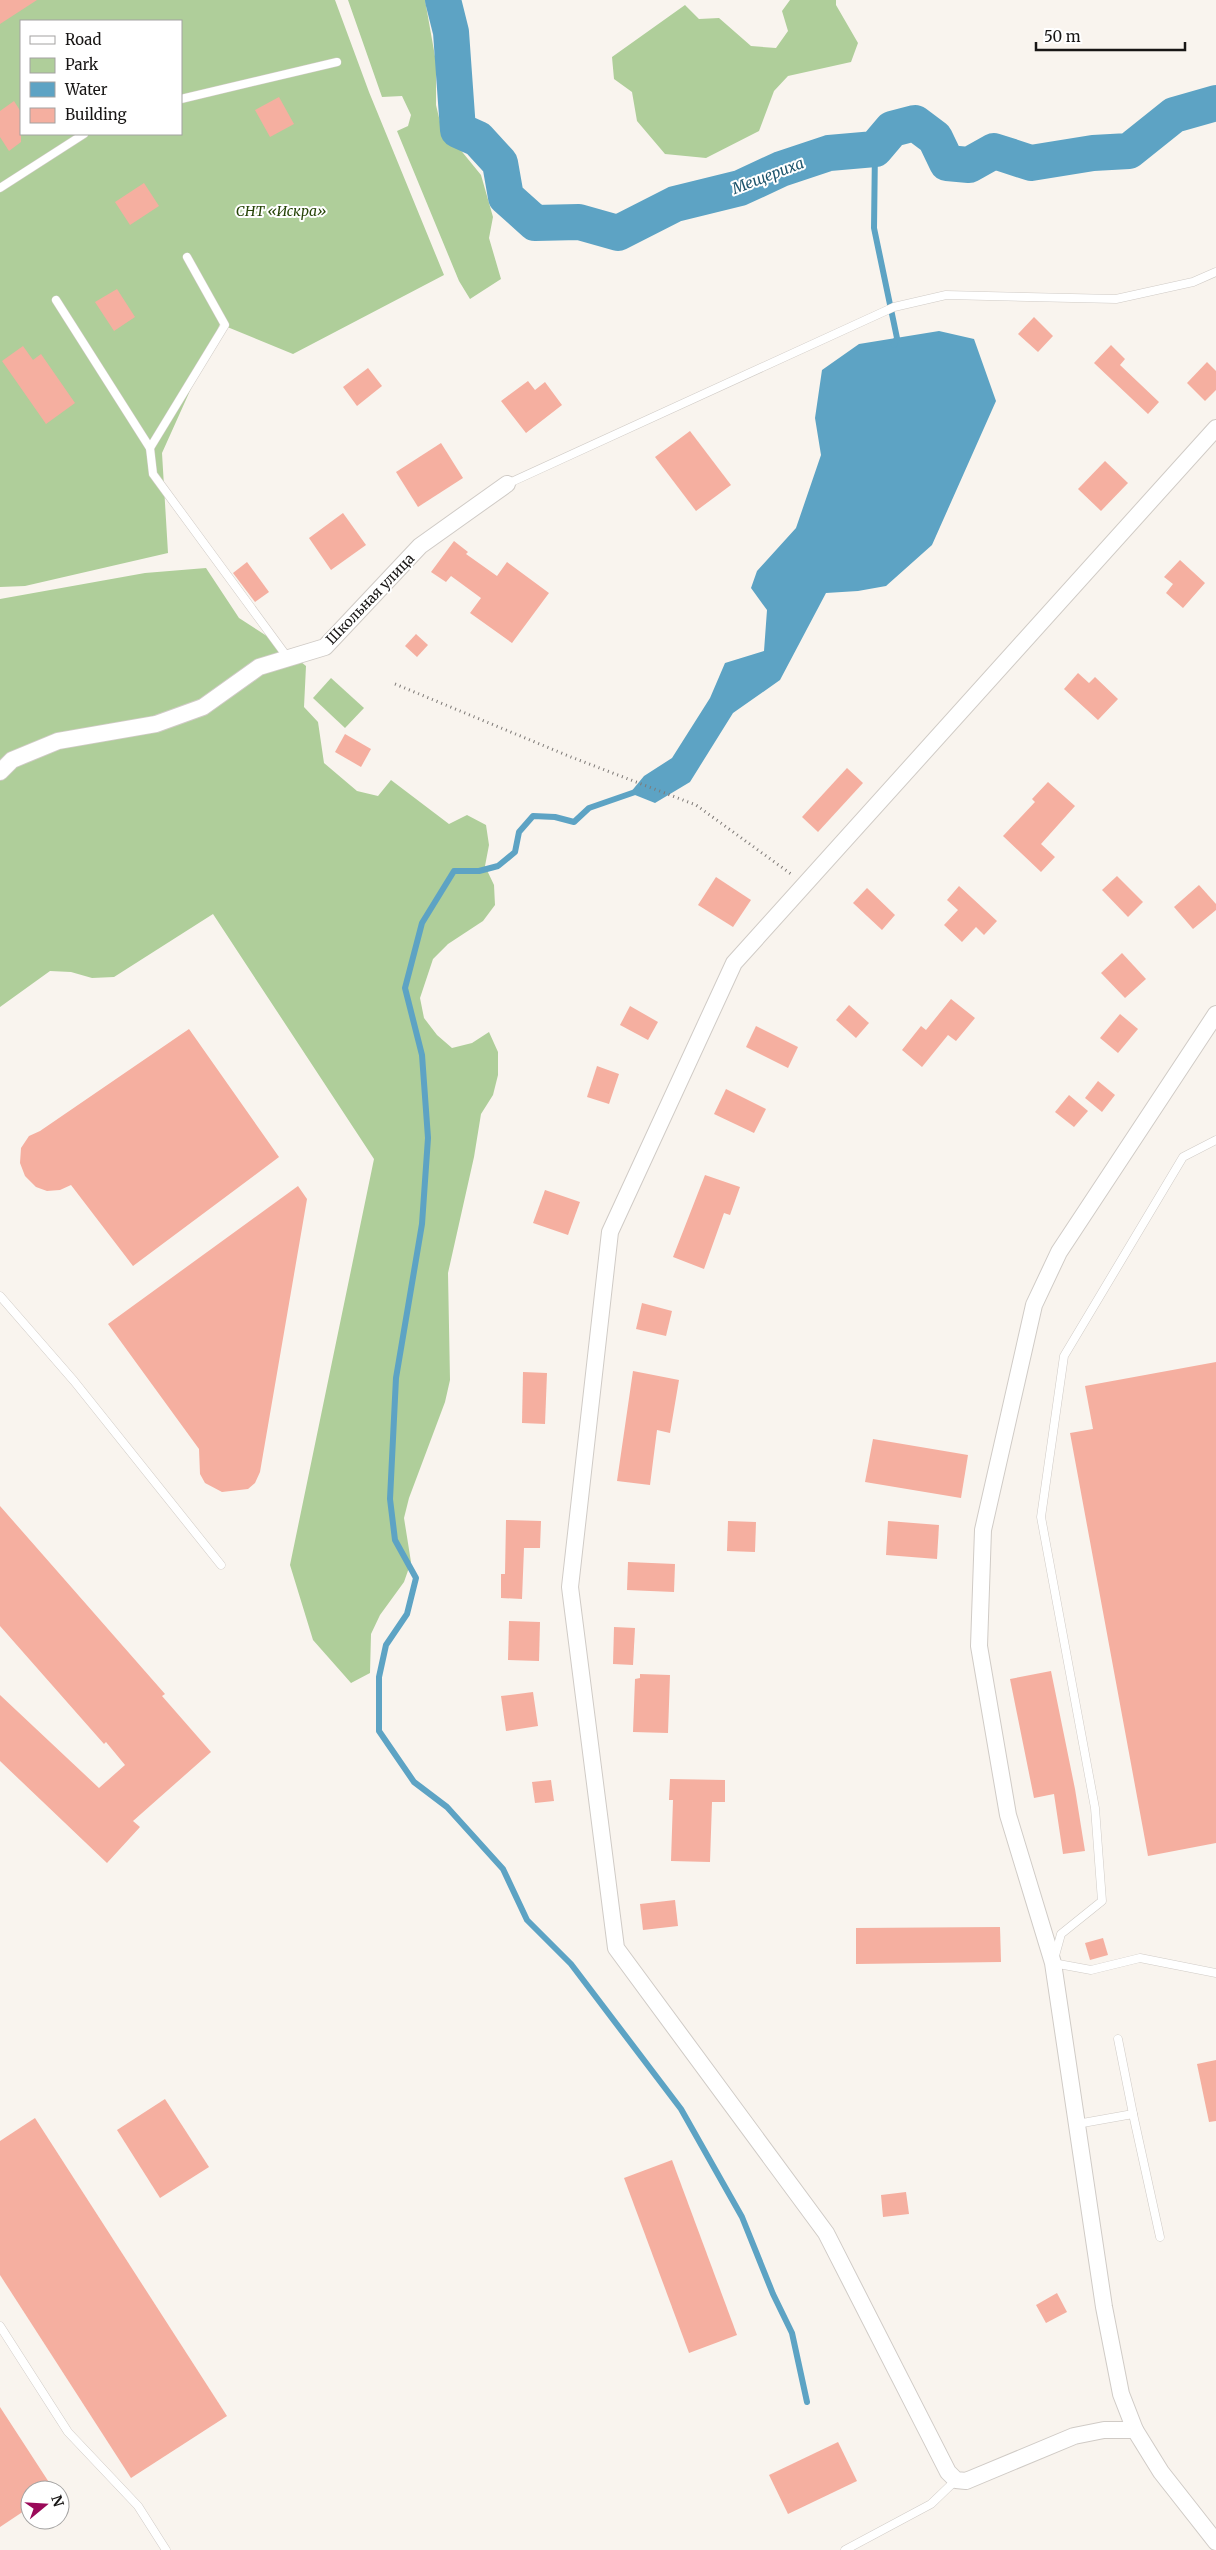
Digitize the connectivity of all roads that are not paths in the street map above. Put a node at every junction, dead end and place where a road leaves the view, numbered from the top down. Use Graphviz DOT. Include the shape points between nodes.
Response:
graph roads {
  1 [pos="338,62"];
  2 [pos="182,100"];
  3 [pos="82,135"];
  4 [pos="0,188"];
  5 [pos="187,257"];
  6 [pos="1216,272"];
  7 [pos="56,300"];
  8 [pos="1216,428"];
  9 [pos="150,448"];
  10 [pos="507,484"];
  11 [pos="288,658"];
  12 [pos="0,772"];
  13 [pos="1216,1014"];
  14 [pos="1216,1140"];
  15 [pos="0,1296"];
  16 [pos="221,1564"];
  17 [pos="1053,1963"];
  18 [pos="1216,1973"];
  19 [pos="1118,2039"];
  20 [pos="1132,2114"];
  21 [pos="1077,2124"];
  22 [pos="1160,2237"];
  23 [pos="0,2326"];
  24 [pos="1135,2430"];
  25 [pos="956,2480"];
  26 [pos="1216,2542"];
  27 [pos="166,2550"];
  28 [pos="845,2550"];
  1 -- 2 [label="lane"];
  3 -- 4 [label="lane"];
  5 -- 9 [label="lane" via="225,325"];
  6 -- 10 [label="lane" via="1194,282 1116,299 946,295 894,308"];
  7 -- 9 [label="lane"];
  8 -- 25 [label="street" via="734,963 610,1232 570,1587 616,1948 826,2233 948,2472"];
  9 -- 11 [label="lane" via="153,474"];
  10 -- 11 [label="street, Школьная улица" via="420,546 325,647"];
  11 -- 12 [label="street, Школьная улица" via="260,667 203,707 156,724 58,741 12,760"];
  13 -- 17 [label="street" via="1059,1252 1034,1305 983,1530 979,1646 1008,1815"];
  14 -- 17 [label="lane" via="1183,1157 1064,1356 1041,1517 1095,1808 1102,1901 1061,1934"];
  15 -- 16 [label="lane" via="74,1381"];
  17 -- 18 [label="lane" via="1092,1970 1140,1958"];
  17 -- 21 [label="street"];
  19 -- 20 [label="lane"];
  20 -- 21 [label="lane"];
  20 -- 22 [label="lane"];
  21 -- 24 [label="street" via="1104,2307 1122,2394"];
  23 -- 27 [label="lane" via="68,2432 138,2506"];
  24 -- 25 [label="street" via="1104,2430 1074,2436 966,2481"];
  24 -- 26 [label="street" via="1161,2472"];
  25 -- 28 [label="lane" via="931,2504"];
}
